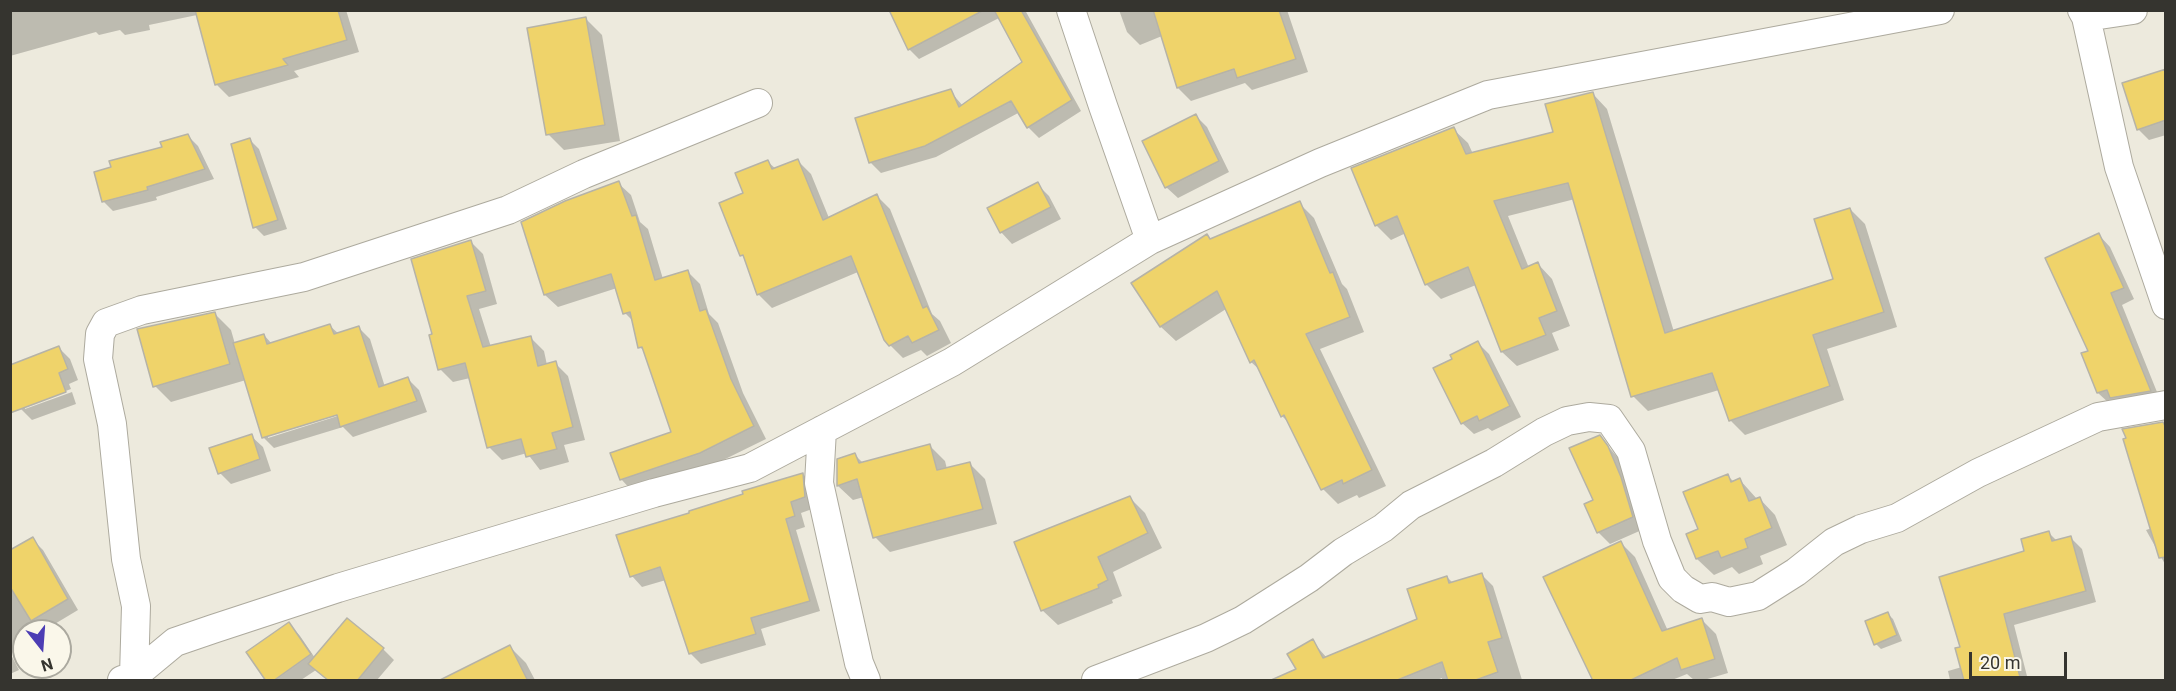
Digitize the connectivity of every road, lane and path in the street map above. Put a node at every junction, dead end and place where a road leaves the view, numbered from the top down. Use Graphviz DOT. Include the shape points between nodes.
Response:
graph roads {
  1 [pos="1071,10"];
  2 [pos="1940,10"];
  3 [pos="2133,10"];
  4 [pos="2084,14"];
  5 [pos="758,103"];
  6 [pos="1150,240"];
  7 [pos="2166,305"];
  8 [pos="2166,405"];
  9 [pos="822,430"];
  10 [pos="781,453"];
  11 [pos="819,483"];
  12 [pos="136,606"];
  13 [pos="175,642"];
  14 [pos="128,678"];
  15 [pos="866,681"];
  16 [pos="1096,681"];
  1 -- 6 [label="street"];
  2 -- 6 [label="street" via="1488,95 1320,163"];
  3 -- 4 [label="street"];
  4 -- 7 [label="street" via="2119,167"];
  5 -- 12 [label="street" via="584,174 508,210 303,277 142,310 106,323 100,334 98,358 112,424 126,559"];
  6 -- 9 [label="street" via="952,362"];
  8 -- 16 [label="street" via="2098,417 1978,473 1897,518 1834,542 1758,596 1729,602 1712,597 1700,599 1672,578 1631,451 1609,419 1567,421 1411,505 1383,528 1243,620"];
  9 -- 10 [label="street"];
  9 -- 11 [label="street"];
  10 -- 11 [label="street"];
  10 -- 13 [label="street" via="750,468 338,588"];
  11 -- 15 [label="street"];
  12 -- 13 [label="street"];
  12 -- 14 [label="street"];
  13 -- 14 [label="street"];
}
